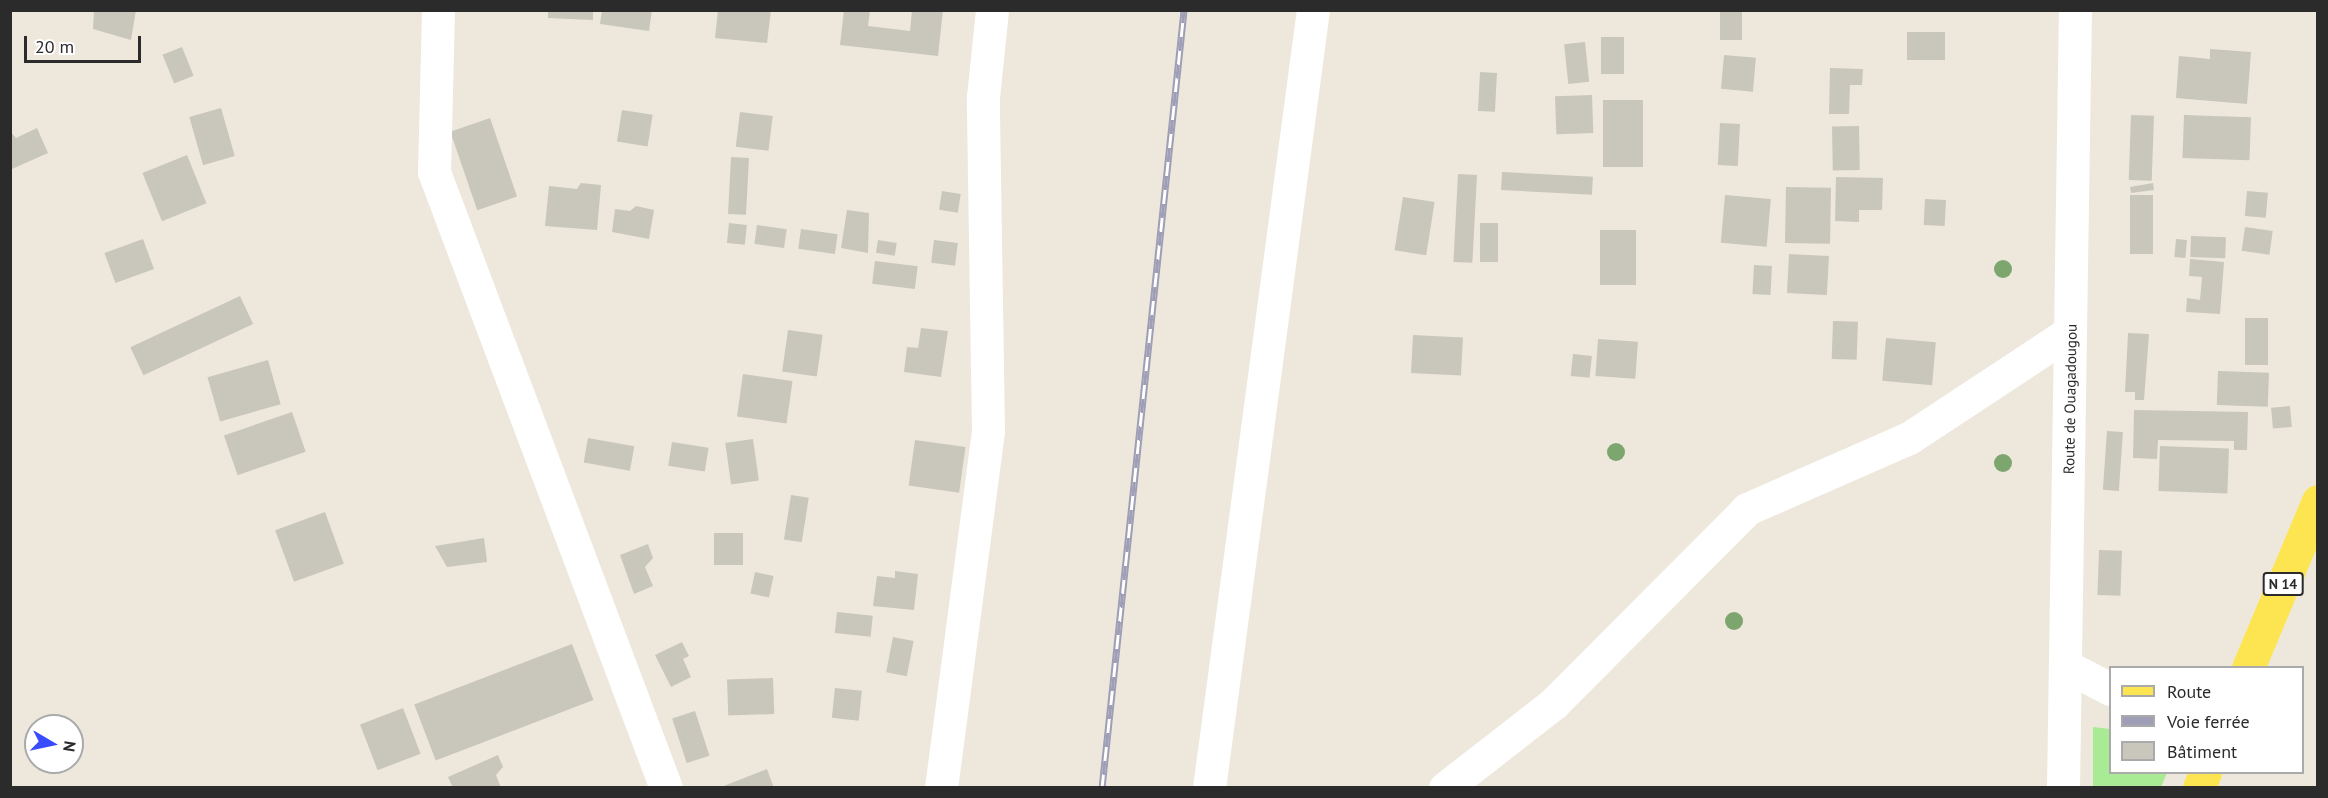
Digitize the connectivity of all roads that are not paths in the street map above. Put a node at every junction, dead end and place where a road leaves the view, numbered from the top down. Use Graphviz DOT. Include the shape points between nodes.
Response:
graph roads {
  1 [pos="438,10"];
  2 [pos="992,10"];
  3 [pos="1313,10"];
  4 [pos="2075,10"];
  5 [pos="2070,332"];
  6 [pos="2318,501"];
  7 [pos="2066,666"];
  8 [pos="2249,666"];
  9 [pos="2109,688"];
  10 [pos="666,788"];
  11 [pos="940,788"];
  12 [pos="1209,788"];
  13 [pos="1445,788"];
  14 [pos="2063,788"];
  1 -- 10 [label="street" via="434,172"];
  2 -- 11 [label="street" via="983,97 988,431"];
  3 -- 12 [label="street"];
  4 -- 5 [label="street, Route de Ouagadougou"];
  5 -- 7 [label="street, Route de Ouagadougou"];
  5 -- 13 [label="street" via="1909,438 1746,509 1554,703"];
  6 -- 8 [label="main road, N 14"];
  7 -- 9 [label="street"];
  7 -- 14 [label="street, Route de Ouagadougou"];
}
